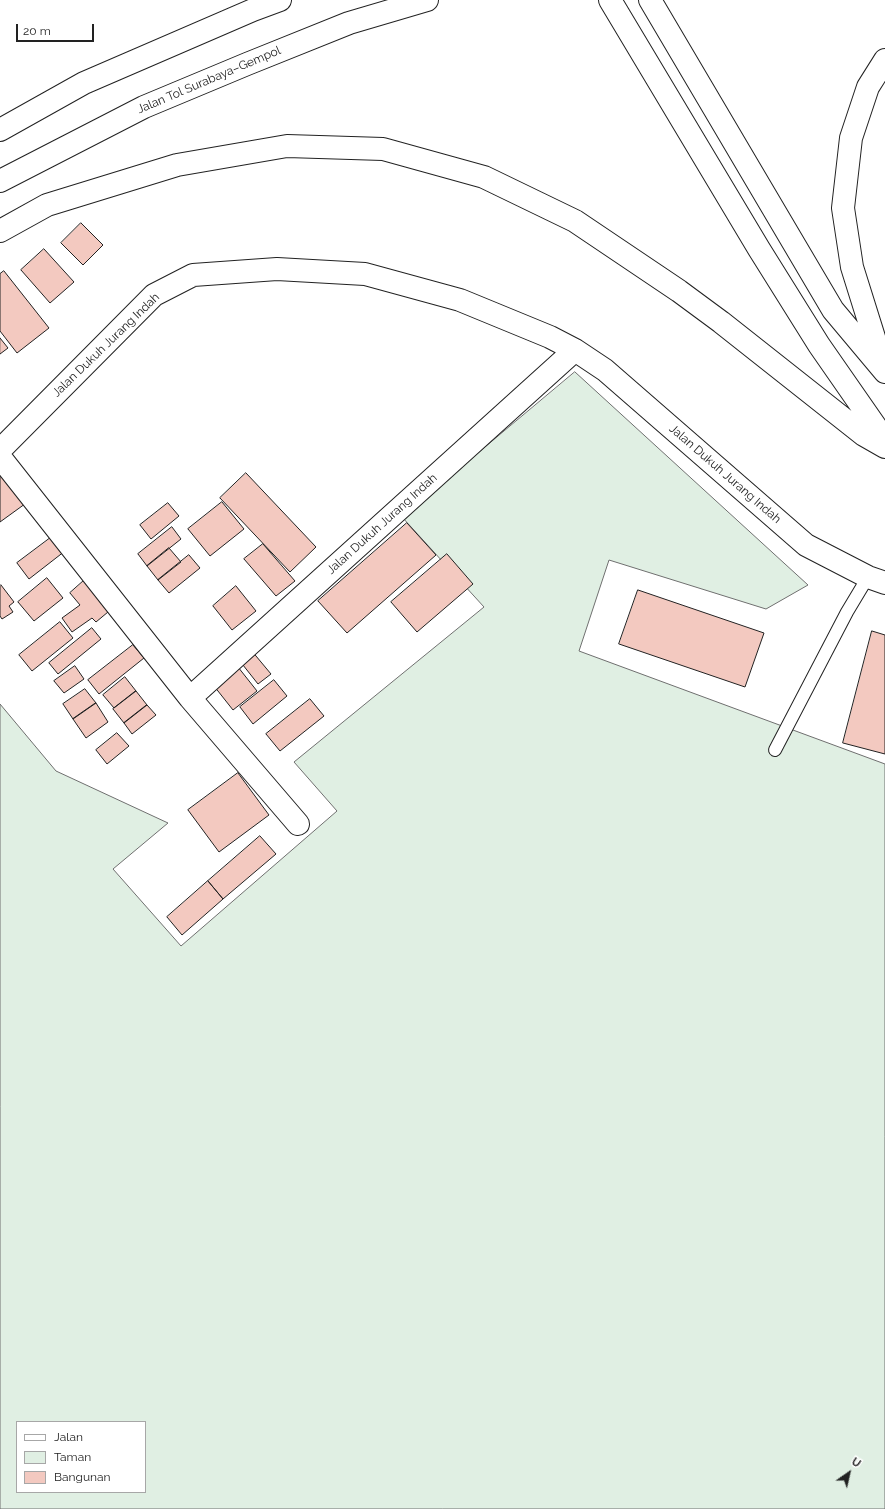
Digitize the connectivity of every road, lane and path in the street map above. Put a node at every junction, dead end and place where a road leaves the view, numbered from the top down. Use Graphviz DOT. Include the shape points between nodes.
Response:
graph roads {
  1 [pos="280,0"];
  2 [pos="427,0"];
  3 [pos="610,0"];
  4 [pos="655,9"];
  5 [pos="885,60"];
  6 [pos="0,130"];
  7 [pos="0,181"];
  8 [pos="0,231"];
  9 [pos="575,350"];
  10 [pos="885,372"];
  11 [pos="885,440"];
  12 [pos="885,447"];
  13 [pos="0,450"];
  14 [pos="0,457"];
  15 [pos="876,580"];
  16 [pos="190,698"];
  17 [pos="775,750"];
  18 [pos="298,824"];
  1 -- 6 [label="main road" via="84,83"];
  2 -- 7 [label="main road, Jalan Tol Surabaya–Gempol" via="350,23 202,82 144,107"];
  3 -- 11 [label="main road" via="759,249 819,345"];
  4 -- 10 [label="main road" via="833,310"];
  5 -- 10 [label="main road" via="868,87 851,138 843,208 852,267"];
  8 -- 12 [label="main road" via="47,205 177,164 287,146 383,149 484,177 575,221 715,317 864,435"];
  9 -- 13 [label="main road, Jalan Dukuh Jurang Indah" via="460,300 365,274 277,269 193,275 154,295"];
  9 -- 15 [label="main road, Jalan Dukuh Jurang Indah" via="605,370 806,545"];
  9 -- 16 [label="main road, Jalan Dukuh Jurang Indah"];
  14 -- 16 [label="main road"];
  15 -- 17 [label="lane" via="847,612"];
  16 -- 18 [label="main road"];
}
